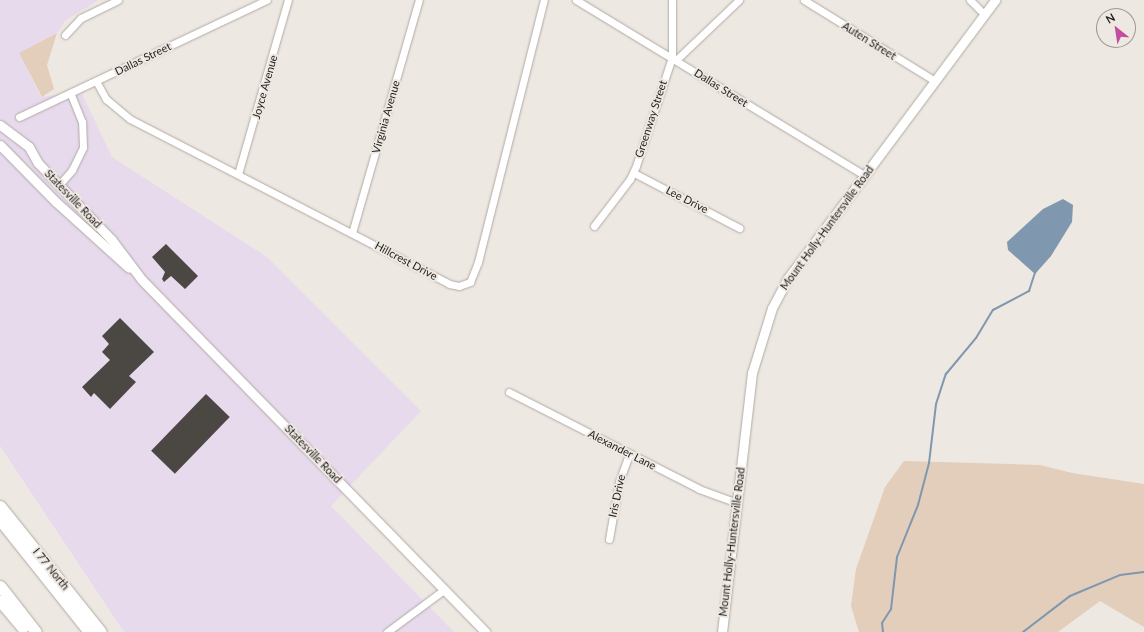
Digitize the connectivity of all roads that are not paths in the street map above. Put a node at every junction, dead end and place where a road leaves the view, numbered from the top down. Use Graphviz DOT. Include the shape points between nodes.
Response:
graph roads {
  1 [pos="118,0"];
  2 [pos="267,0"];
  3 [pos="288,0"];
  4 [pos="419,0"];
  5 [pos="544,0"];
  6 [pos="576,0"];
  7 [pos="672,0"];
  8 [pos="739,0"];
  9 [pos="804,0"];
  10 [pos="970,0"];
  11 [pos="995,0"];
  12 [pos="984,14"];
  13 [pos="65,34"];
  14 [pos="674,59"];
  15 [pos="96,81"];
  16 [pos="934,81"];
  17 [pos="70,93"];
  18 [pos="19,117"];
  19 [pos="0,126"];
  20 [pos="0,145"];
  21 [pos="9,155"];
  22 [pos="38,163"];
  23 [pos="634,173"];
  24 [pos="238,174"];
  25 [pos="865,176"];
  26 [pos="59,185"];
  27 [pos="594,226"];
  28 [pos="740,228"];
  29 [pos="352,233"];
  30 [pos="142,280"];
  31 [pos="509,392"];
  32 [pos="629,455"];
  33 [pos="0,498"];
  34 [pos="737,503"];
  35 [pos="0,506"];
  36 [pos="0,520"];
  37 [pos="24,536"];
  38 [pos="609,539"];
  39 [pos="0,586"];
  40 [pos="445,589"];
  41 [pos="0,598"];
  42 [pos="0,601"];
  43 [pos="25,630"];
  44 [pos="486,631"];
  45 [pos="36,632"];
  46 [pos="89,632"];
  47 [pos="101,632"];
  48 [pos="387,632"];
  49 [pos="722,632"];
  1 -- 13 [label="street" via="81,18"];
  2 -- 15 [label="street, Dallas Street"];
  3 -- 24 [label="street, Joyce Avenue"];
  4 -- 29 [label="street, Virginia Avenue"];
  5 -- 29 [label="street, Hillcrest Drive" via="496,197 470,282 459,286 450,284"];
  6 -- 14 [label="street, Dallas Street"];
  7 -- 14 [label="street, Greenway Street"];
  8 -- 14 [label="street"];
  9 -- 16 [label="street, Auten Street"];
  10 -- 12 [label="street"];
  11 -- 12 [label="main road, Mount Holly-Huntersville Road"];
  12 -- 16 [label="main road, Mount Holly-Huntersville Road"];
  14 -- 23 [label="street, Greenway Street"];
  14 -- 25 [label="street, Dallas Street"];
  15 -- 17 [label="street, Dallas Street"];
  15 -- 24 [label="street, Hillcrest Drive" via="117,110"];
  16 -- 25 [label="main road, Mount Holly-Huntersville Road"];
  17 -- 18 [label="street, Dallas Street"];
  17 -- 26 [label="street" via="82,122 83,147 72,170"];
  19 -- 22 [label="main road, Statesville Road" via="29,146"];
  20 -- 21 [label="main road, Statesville Road"];
  21 -- 22 [label="main road" via="17,153 30,167"];
  21 -- 30 [label="main road, Statesville Road" via="106,249"];
  22 -- 26 [label="main road, Statesville Road"];
  23 -- 27 [label="street, Greenway Street"];
  23 -- 28 [label="street, Lee Drive"];
  24 -- 29 [label="street, Hillcrest Drive"];
  25 -- 34 [label="main road, Mount Holly-Huntersville Road" via="788,278 767,320 752,373"];
  26 -- 30 [label="main road, Statesville Road" via="111,239"];
  30 -- 40 [label="main road, Statesville Road"];
  31 -- 32 [label="street, Alexander Lane"];
  32 -- 34 [label="street, Alexander Lane" via="719,498"];
  32 -- 38 [label="street, Iris Drive" via="619,482"];
  33 -- 37 [label="highway"];
  34 -- 49 [label="main road, Mount Holly-Huntersville Road"];
  35 -- 37 [label="highway, I 77 North"];
  36 -- 46 [label="highway"];
  37 -- 47 [label="highway, I 77 North"];
  39 -- 45 [label="highway"];
  40 -- 44 [label="main road, Statesville Road"];
  40 -- 48 [label="street"];
  41 -- 43 [label="highway"];
  42 -- 43 [label="highway"];
}
